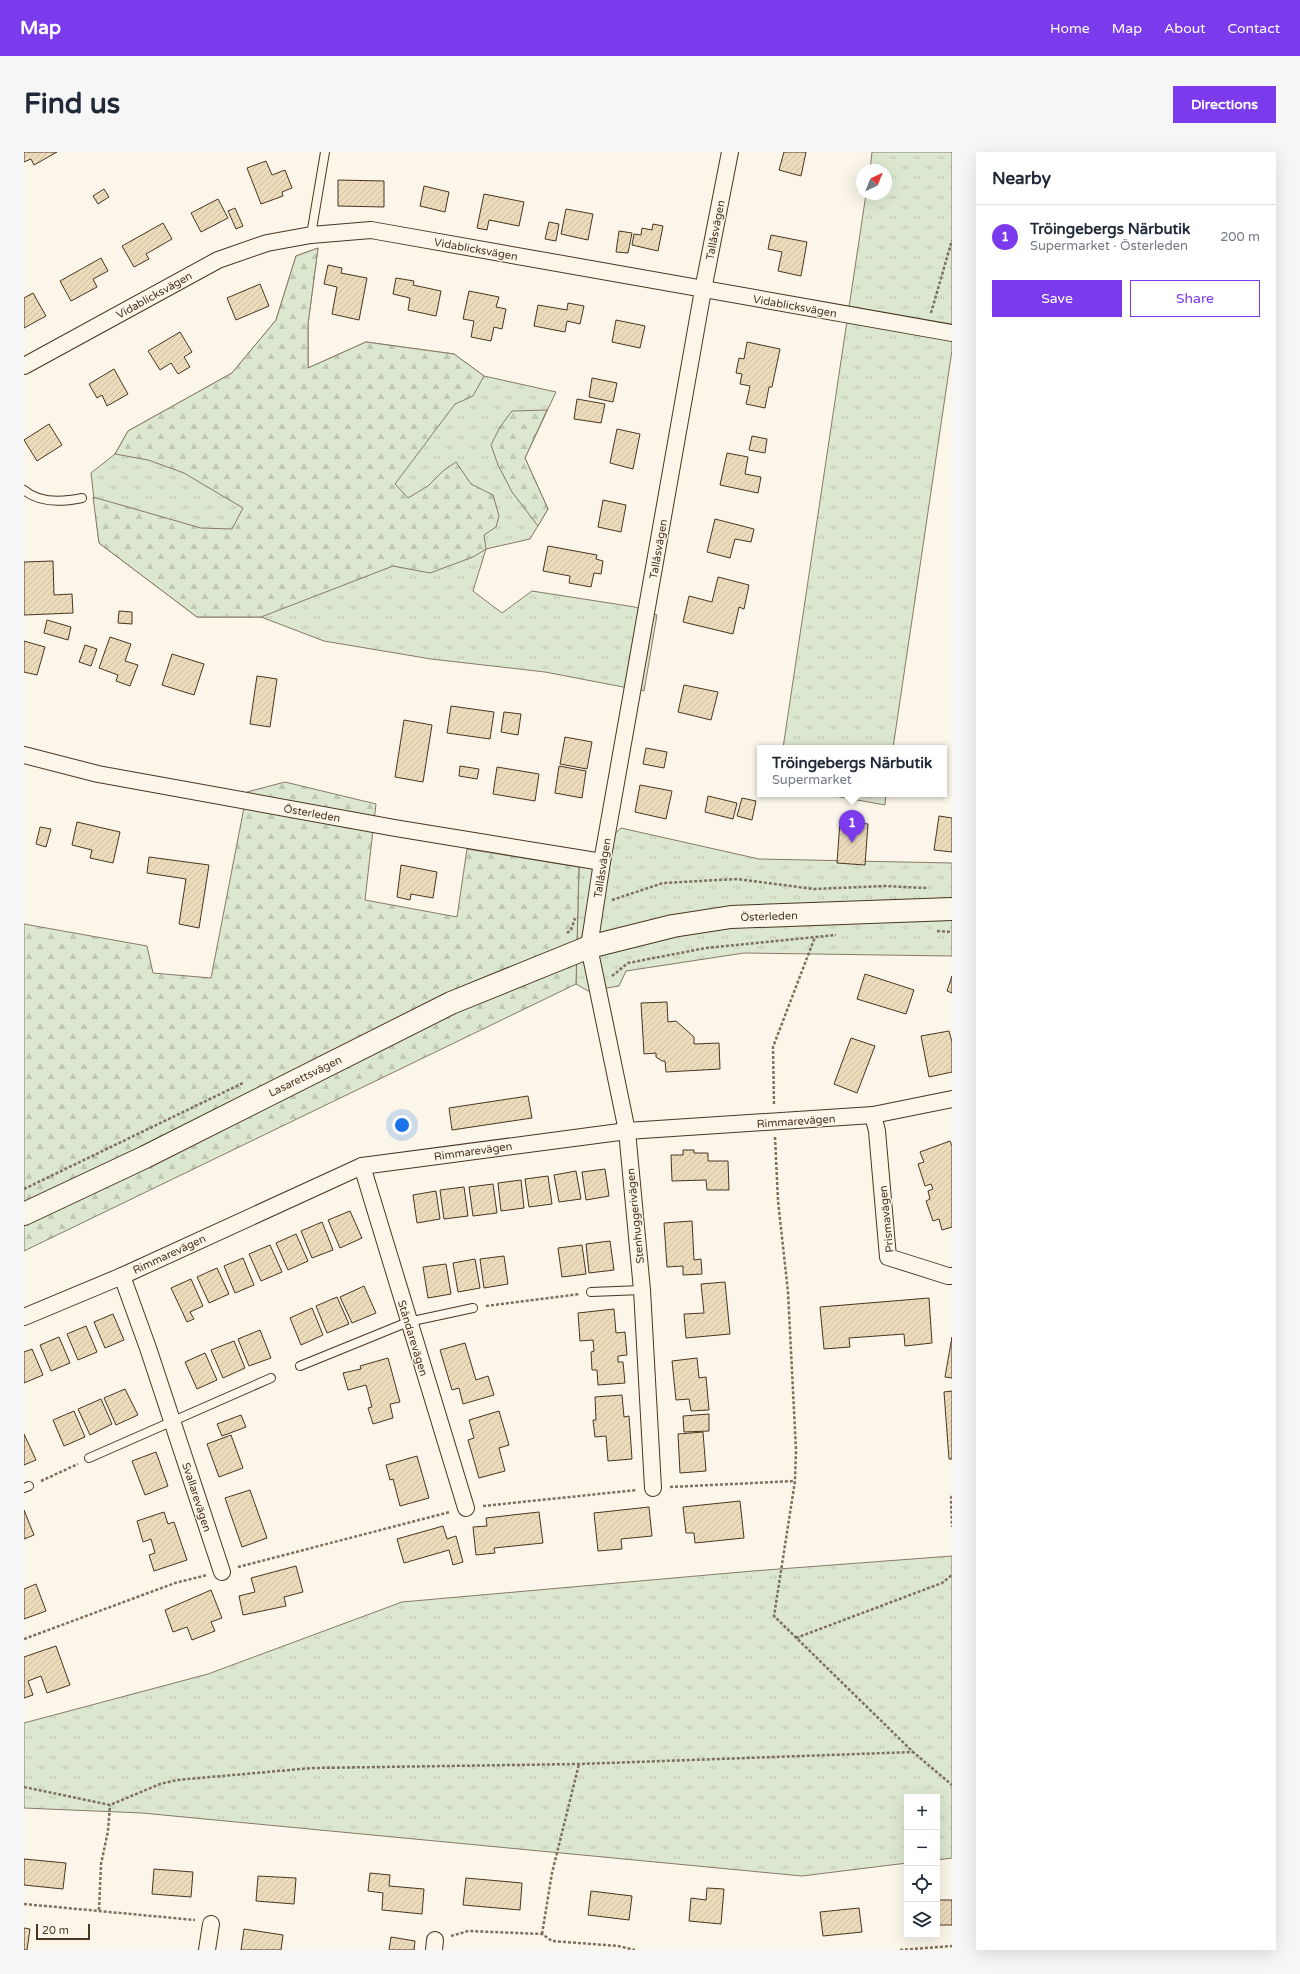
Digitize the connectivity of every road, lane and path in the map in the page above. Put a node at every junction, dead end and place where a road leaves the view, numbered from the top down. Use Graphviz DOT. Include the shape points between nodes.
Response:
graph roads {
  1 [pos="325,152"];
  2 [pos="730,152"];
  3 [pos="311,235"];
  4 [pos="952,240"];
  5 [pos="703,290"];
  6 [pos="927,328"];
  7 [pos="952,333"];
  8 [pos="24,366"];
  9 [pos="24,490"];
  10 [pos="82,498"];
  11 [pos="24,755"];
  12 [pos="602,862"];
  13 [pos="930,888"];
  14 [pos="596,906"];
  15 [pos="952,909"];
  16 [pos="589,947"];
  17 [pos="596,981"];
  18 [pos="952,1099"];
  19 [pos="873,1115"];
  20 [pos="774,1122"];
  21 [pos="627,1131"];
  22 [pos="362,1166"];
  23 [pos="24,1214"];
  24 [pos="122,1276"];
  25 [pos="952,1276"];
  26 [pos="642,1290"];
  27 [pos="591,1292"];
  28 [pos="473,1308"];
  29 [pos="24,1317"];
  30 [pos="408,1322"];
  31 [pos="300,1366"];
  32 [pos="270,1378"];
  33 [pos="172,1422"];
  34 [pos="89,1458"];
  35 [pos="795,1481"];
  36 [pos="26,1487"];
  37 [pos="653,1488"];
  38 [pos="952,1496"];
  39 [pos="466,1508"];
  40 [pos="952,1528"];
  41 [pos="222,1572"];
  42 [pos="952,1575"];
  43 [pos="796,1638"];
  44 [pos="24,1639"];
  45 [pos="913,1752"];
  46 [pos="579,1764"];
  47 [pos="952,1785"];
  48 [pos="24,1787"];
  49 [pos="110,1804"];
  50 [pos="24,1904"];
  51 [pos="99,1910"];
  52 [pos="211,1924"];
  53 [pos="542,1934"];
  54 [pos="434,1945"];
  55 [pos="952,1946"];
  56 [pos="207,1950"];
  57 [pos="635,1950"];
  58 [pos="900,1950"];
  1 -- 3 [label="lane"];
  2 -- 5 [label="street, Tallåsvägen"];
  3 -- 5 [label="street, Vidablicksvägen" via="372,230"];
  3 -- 8 [label="street, Vidablicksvägen" via="267,244 218,260"];
  4 -- 6 [label="path"];
  5 -- 6 [label="street, Vidablicksvägen"];
  5 -- 12 [label="street, Tallåsvägen"];
  6 -- 7 [label="street, Vidablicksvägen"];
  9 -- 10 [label="lane" via="49,501 65,502"];
  11 -- 12 [label="street, Österleden" via="130,780"];
  12 -- 14 [label="street, Tallåsvägen"];
  13 -- 14 [label="path" via="886,886 814,889 737,879 707,880 663,883"];
  14 -- 16 [label="street, Tallåsvägen"];
  15 -- 16 [label="street, Österleden" via="731,917 673,926"];
  16 -- 17 [label="street, Stenhuggerivägen"];
  16 -- 23 [label="street, Lasarettsvägen" via="451,1003 145,1157"];
  17 -- 20 [label="path" via="610,978 628,963 706,948 816,937 773,1047"];
  17 -- 21 [label="street, Stenhuggerivägen"];
  18 -- 19 [label="street, Rimmarevägen"];
  19 -- 20 [label="street, Rimmarevägen"];
  19 -- 25 [label="street, Prismavägen" via="877,1131 888,1257"];
  20 -- 21 [label="street, Rimmarevägen"];
  20 -- 35 [label="path" via="778,1201 788,1292 796,1450"];
  21 -- 22 [label="street, Rimmarevägen"];
  21 -- 26 [label="street, Stenhuggerivägen"];
  22 -- 24 [label="street, Rimmarevägen"];
  22 -- 30 [label="street, Ståndarevägen"];
  24 -- 29 [label="street, Rimmarevägen"];
  24 -- 33 [label="street, Svallarevägen"];
  26 -- 27 [label="lane"];
  26 -- 37 [label="street, Stenhuggerivägen"];
  27 -- 28 [label="path"];
  28 -- 30 [label="lane"];
  30 -- 31 [label="lane"];
  30 -- 39 [label="street, Ståndarevägen"];
  32 -- 33 [label="lane"];
  33 -- 34 [label="lane"];
  33 -- 41 [label="street, Svallarevägen"];
  34 -- 36 [label="path"];
  35 -- 37 [label="path"];
  35 -- 43 [label="path" via="774,1616"];
  37 -- 39 [label="path"];
  38 -- 40 [label="path"];
  39 -- 41 [label="path"];
  41 -- 44 [label="path" via="175,1583"];
  42 -- 43 [label="path" via="942,1583"];
  43 -- 45 [label="path"];
  45 -- 46 [label="path"];
  45 -- 47 [label="path"];
  46 -- 49 [label="path" via="312,1768 177,1780"];
  46 -- 53 [label="path" via="552,1873"];
  48 -- 49 [label="path"];
  49 -- 51 [label="path"];
  50 -- 51 [label="path"];
  51 -- 52 [label="path" via="182,1918"];
  52 -- 56 [label="street"];
  53 -- 54 [label="path" via="468,1931"];
  53 -- 57 [label="path" via="552,1941 618,1946"];
  55 -- 58 [label="path"];
}
